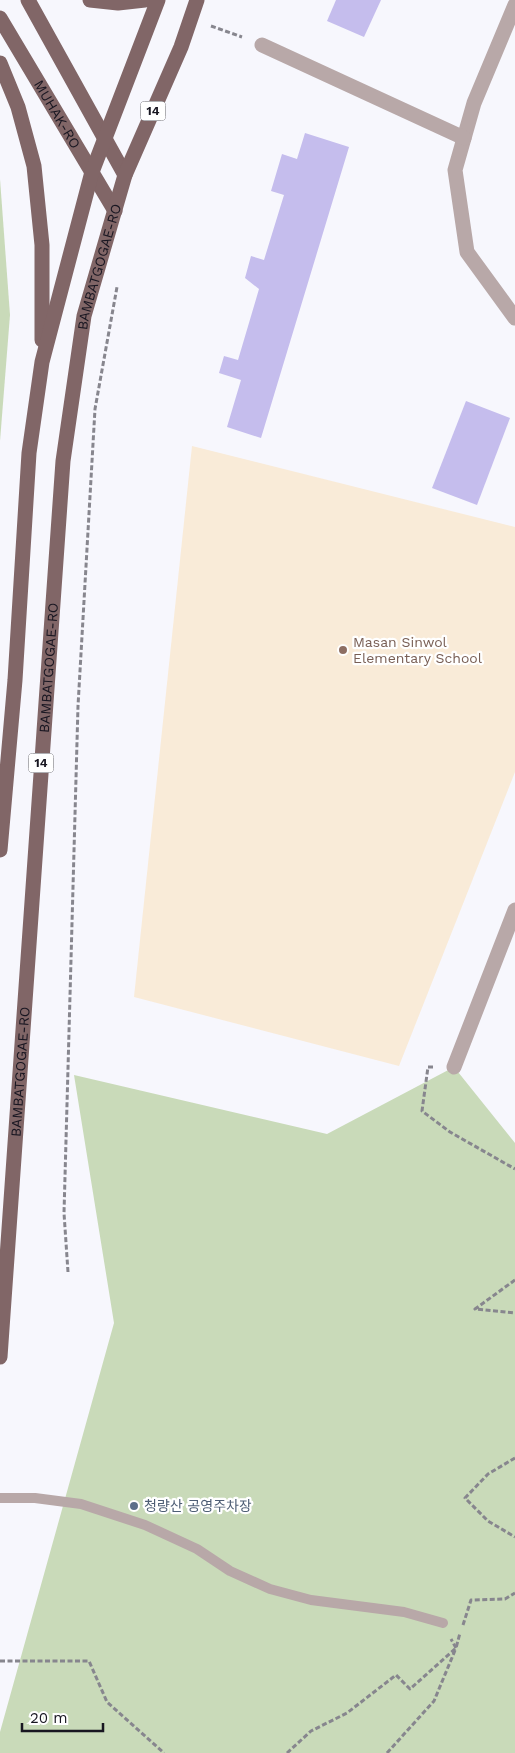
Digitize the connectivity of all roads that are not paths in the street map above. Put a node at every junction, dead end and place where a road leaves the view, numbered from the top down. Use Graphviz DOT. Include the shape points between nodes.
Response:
graph roads {
  1 [pos="28,0"];
  2 [pos="90,0"];
  3 [pos="145,0"];
  4 [pos="158,0"];
  5 [pos="197,0"];
  6 [pos="515,5"];
  7 [pos="0,18"];
  8 [pos="262,45"];
  9 [pos="0,63"];
  10 [pos="464,138"];
  11 [pos="104,139"];
  12 [pos="92,172"];
  13 [pos="125,175"];
  14 [pos="115,211"];
  15 [pos="515,318"];
  16 [pos="42,362"];
  17 [pos="0,850"];
  18 [pos="515,910"];
  19 [pos="454,1067"];
  20 [pos="0,1356"];
  21 [pos="0,1498"];
  22 [pos="443,1623"];
  1 -- 11 [label="main road, MUHAK-RO"];
  2 -- 3 [label="main road" via="118,3"];
  4 -- 11 [label="main road, 14"];
  5 -- 13 [label="main road, BAMBATGOGAE-RO / 14" via="181,47"];
  6 -- 10 [label="street" via="474,103"];
  7 -- 12 [label="main road, MUHAK-RO"];
  8 -- 10 [label="street"];
  9 -- 16 [label="main road" via="18,107 34,166 42,245"];
  10 -- 15 [label="street" via="454,170 467,252"];
  11 -- 12 [label="main road, 14"];
  11 -- 13 [label="main road, MUHAK-RO"];
  12 -- 14 [label="main road, MUHAK-RO"];
  12 -- 16 [label="main road, 14"];
  13 -- 14 [label="main road, BAMBATGOGAE-RO / 14"];
  14 -- 20 [label="main road, BAMBATGOGAE-RO / 14" via="84,316 62,461"];
  16 -- 17 [label="main road, 14" via="29,452 15,680"];
  18 -- 19 [label="street"];
  21 -- 22 [label="lane" via="35,1498 81,1504 145,1525 198,1549 230,1571 270,1589 312,1600 404,1612"];
}
